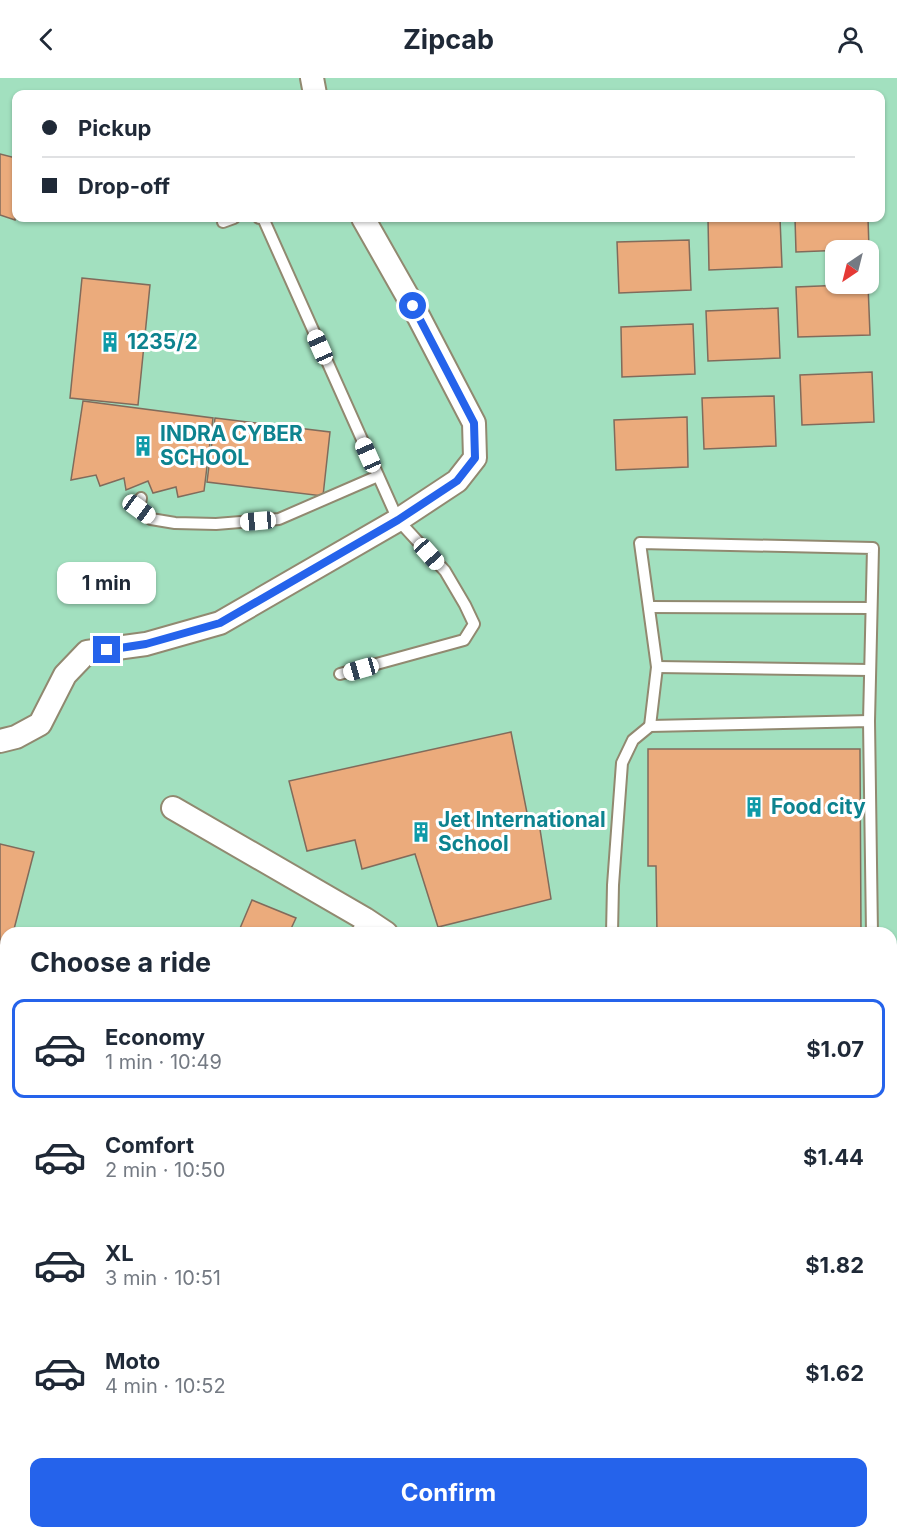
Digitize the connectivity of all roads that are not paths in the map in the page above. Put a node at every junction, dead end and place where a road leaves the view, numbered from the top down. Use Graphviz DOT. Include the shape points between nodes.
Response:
graph roads {
  1 [pos="265,222"];
  2 [pos="365,222"];
  3 [pos="378,476"];
  4 [pos="141,498"];
  5 [pos="398,520"];
  6 [pos="650,607"];
  7 [pos="871,608"];
  8 [pos="657,667"];
  9 [pos="870,670"];
  10 [pos="340,674"];
  11 [pos="868,721"];
  12 [pos="651,726"];
  13 [pos="0,741"];
  14 [pos="173,808"];
  15 [pos="360,926"];
  16 [pos="612,927"];
  17 [pos="872,927"];
  1 -- 3 [label="lane"];
  2 -- 5 [label="street" via="474,423 475,458 457,481"];
  3 -- 4 [label="lane" via="279,519 175,523 151,519 139,509"];
  3 -- 5 [label="lane"];
  5 -- 10 [label="lane" via="444,571 474,624 464,640"];
  5 -- 13 [label="street" via="220,623 146,644 87,652 65,675 40,724"];
  6 -- 7 [label="lane"];
  6 -- 7 [label="lane" via="640,543 873,548"];
  6 -- 8 [label="lane"];
  7 -- 9 [label="lane"];
  8 -- 9 [label="lane"];
  8 -- 12 [label="lane"];
  9 -- 11 [label="lane"];
  11 -- 12 [label="lane"];
  11 -- 17 [label="lane"];
  12 -- 16 [label="lane" via="633,740 622,763"];
  14 -- 15 [label="street"];
}
